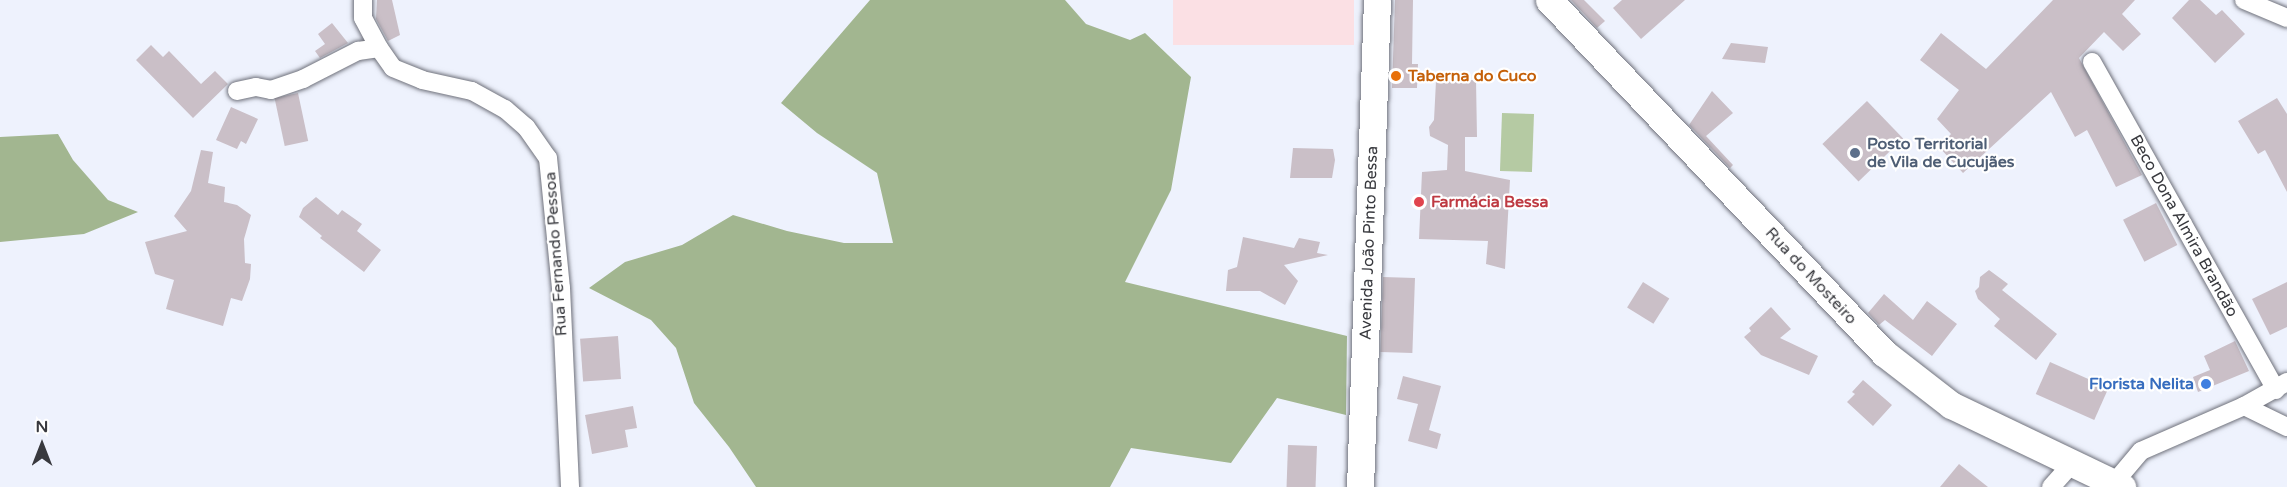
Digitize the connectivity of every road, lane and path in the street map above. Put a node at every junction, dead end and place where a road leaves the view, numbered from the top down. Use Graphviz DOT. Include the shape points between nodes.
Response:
graph roads {
  1 [pos="363,0"];
  2 [pos="1377,0"];
  3 [pos="1549,0"];
  4 [pos="2244,0"];
  5 [pos="2287,18"];
  6 [pos="379,48"];
  7 [pos="2092,62"];
  8 [pos="237,92"];
  9 [pos="2282,386"];
  10 [pos="2244,406"];
  11 [pos="2287,427"];
  12 [pos="2072,464"];
  13 [pos="2118,485"];
  14 [pos="570,487"];
  15 [pos="1360,487"];
  16 [pos="2051,487"];
  1 -- 6 [label="street, Rua Fernando Pessoa" via="363,18"];
  2 -- 15 [label="main road, Avenida João Pinto Bessa"];
  3 -- 12 [label="main road, Rua do Mosteiro" via="1884,353 1951,405"];
  4 -- 5 [label="street"];
  6 -- 8 [label="street" via="358,51 303,79 271,90 256,87"];
  6 -- 14 [label="street, Rua Fernando Pessoa" via="393,68 422,80 472,91 505,109 526,127 548,158 561,288"];
  7 -- 9 [label="street, Beco Dona Almira Brandão"];
  9 -- 10 [label="street"];
  10 -- 11 [label="street"];
  10 -- 13 [label="street" via="2141,451"];
  12 -- 13 [label="main road, Rua do Mosteiro"];
  12 -- 16 [label="street"];
}
